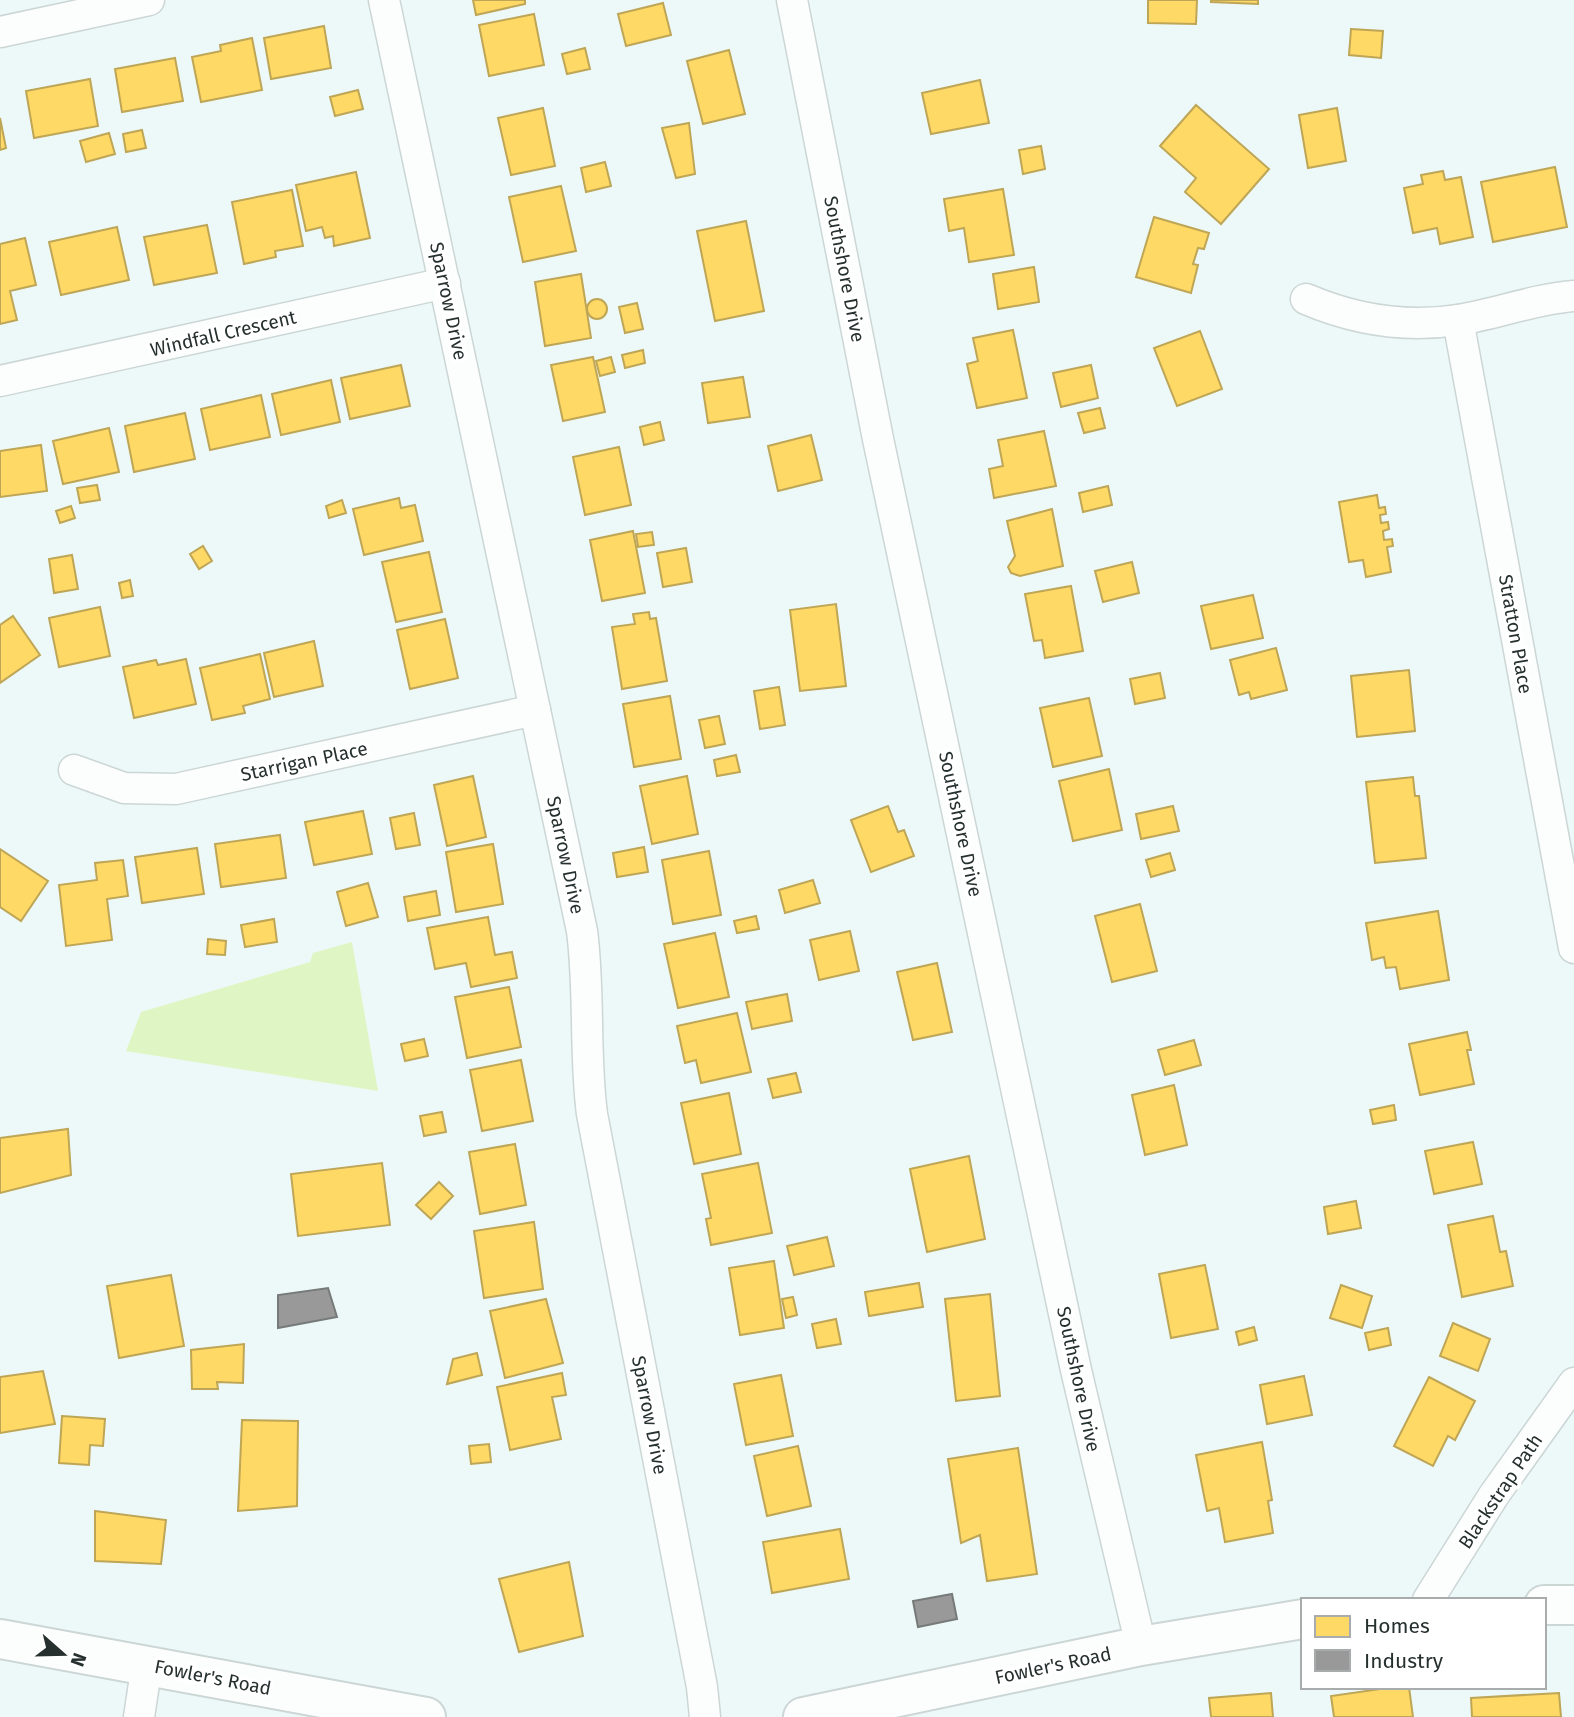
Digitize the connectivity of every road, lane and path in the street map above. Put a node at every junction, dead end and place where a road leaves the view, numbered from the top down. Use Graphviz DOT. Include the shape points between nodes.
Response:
graph roads {
  1 [pos="149,0"];
  2 [pos="384,0"];
  3 [pos="792,0"];
  4 [pos="0,32"];
  5 [pos="445,283"];
  6 [pos="1574,296"];
  7 [pos="1306,299"];
  8 [pos="1458,320"];
  9 [pos="0,381"];
  10 [pos="535,710"];
  11 [pos="74,769"];
  12 [pos="1574,948"];
  13 [pos="1574,1383"];
  14 [pos="1429,1598"];
  15 [pos="1546,1605"];
  16 [pos="1574,1605"];
  17 [pos="1301,1619"];
  18 [pos="0,1639"];
  19 [pos="1141,1646"];
  20 [pos="147,1664"];
  21 [pos="139,1717"];
  22 [pos="426,1717"];
  23 [pos="705,1717"];
  24 [pos="803,1717"];
  1 -- 4 [label="street"];
  2 -- 5 [label="street, Sparrow Drive"];
  3 -- 19 [label="street, Southshore Drive" via="880,451 1076,1370"];
  5 -- 9 [label="street, Windfall Crescent"];
  5 -- 10 [label="street, Sparrow Drive"];
  6 -- 8 [label="street"];
  7 -- 8 [label="street" via="1381,322"];
  8 -- 12 [label="street, Stratton Place"];
  10 -- 11 [label="street, Starrigan Place" via="176,789 124,788"];
  10 -- 23 [label="street, Sparrow Drive" via="586,961 586,1054 592,1114"];
  13 -- 14 [label="street, Blackstrap Path" via="1494,1495"];
  15 -- 16 [label="street"];
  17 -- 19 [label="street, Fowler's Road"];
  18 -- 20 [label="street, Fowler's Road"];
  19 -- 24 [label="street, Fowler's Road"];
  20 -- 21 [label="street"];
  20 -- 22 [label="street, Fowler's Road"];
}
